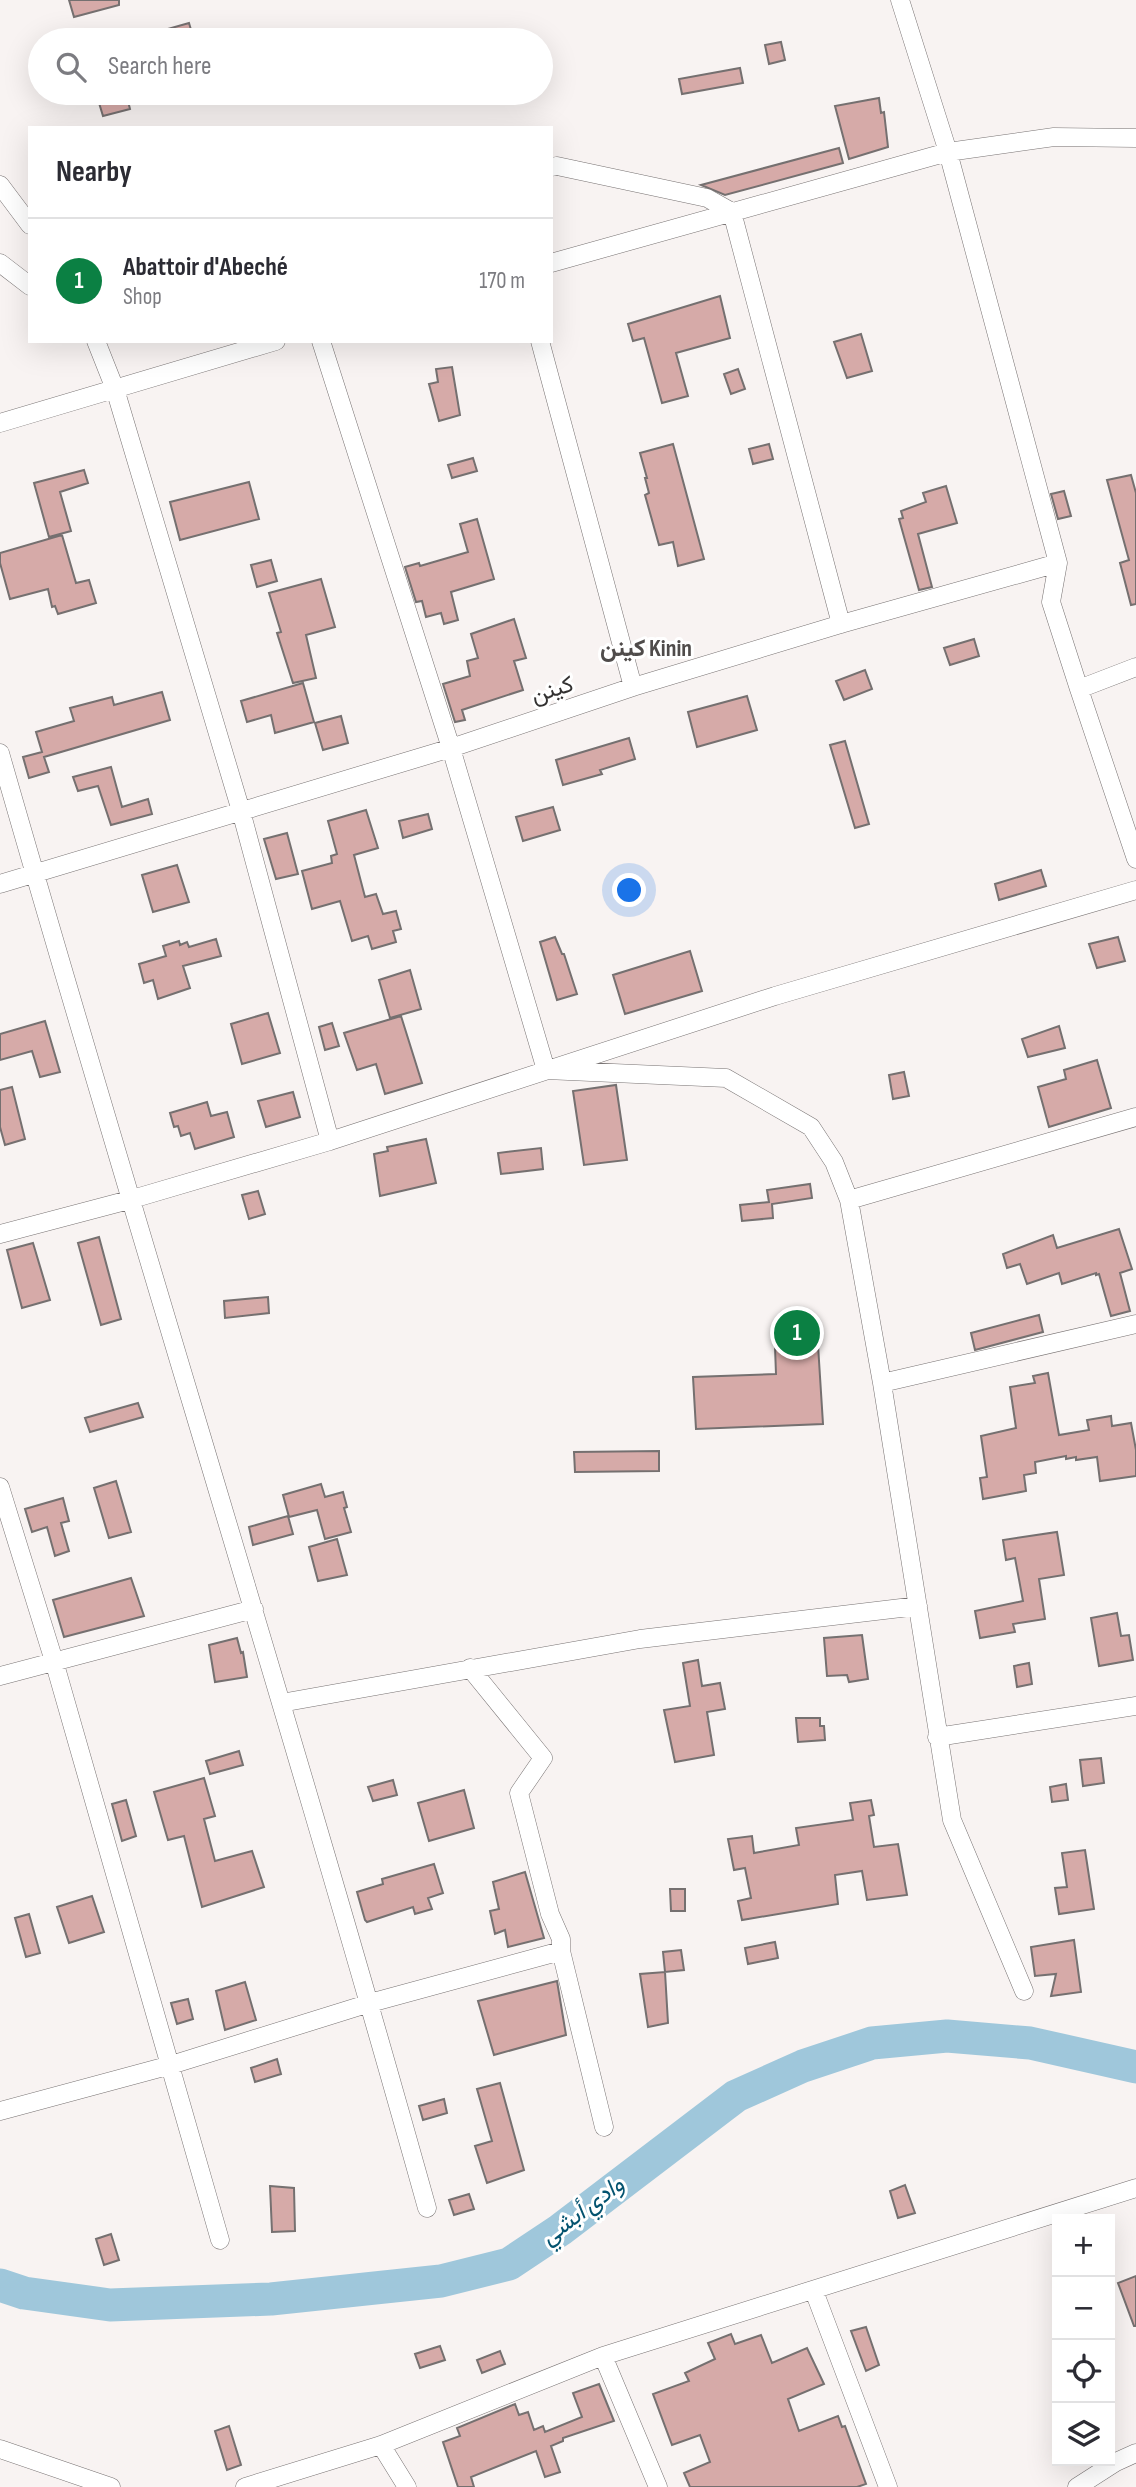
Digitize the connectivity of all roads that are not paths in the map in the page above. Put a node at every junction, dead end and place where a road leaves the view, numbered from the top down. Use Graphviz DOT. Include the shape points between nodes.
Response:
graph roads {
  1 [pos="900,0"];
  2 [pos="1136,138"];
  3 [pos="948,152"];
  4 [pos="553,167"];
  5 [pos="0,185"];
  6 [pos="732,212"];
  7 [pos="27,221"];
  8 [pos="0,262"];
  9 [pos="553,263"];
  10 [pos="28,284"];
  11 [pos="97,343"];
  12 [pos="269,343"];
  13 [pos="322,343"];
  14 [pos="541,343"];
  15 [pos="115,389"];
  16 [pos="0,423"];
  17 [pos="1058,563"];
  18 [pos="841,624"];
  19 [pos="1136,667"];
  20 [pos="634,687"];
  21 [pos="1079,689"];
  22 [pos="451,748"];
  23 [pos="0,753"];
  24 [pos="241,811"];
  25 [pos="1136,859"];
  26 [pos="34,873"];
  27 [pos="0,884"];
  28 [pos="1136,890"];
  29 [pos="546,1070"];
  30 [pos="1136,1117"];
  31 [pos="330,1141"];
  32 [pos="130,1200"];
  33 [pos="849,1200"];
  34 [pos="0,1234"];
  35 [pos="1136,1324"];
  36 [pos="882,1383"];
  37 [pos="0,1487"];
  38 [pos="918,1606"];
  39 [pos="254,1609"];
  40 [pos="54,1661"];
  41 [pos="470,1668"];
  42 [pos="0,1676"];
  43 [pos="281,1703"];
  44 [pos="1136,1706"];
  45 [pos="937,1737"];
  46 [pos="561,1951"];
  47 [pos="1024,1991"];
  48 [pos="370,2003"];
  49 [pos="171,2065"];
  50 [pos="0,2111"];
  51 [pos="604,2127"];
  52 [pos="1136,2188"];
  53 [pos="427,2208"];
  54 [pos="220,2240"];
  55 [pos="814,2291"];
  56 [pos="603,2356"];
  57 [pos="381,2445"];
  58 [pos="0,2449"];
  59 [pos="1136,2453"];
  60 [pos="111,2487"];
  61 [pos="246,2487"];
  62 [pos="407,2487"];
  63 [pos="658,2487"];
  64 [pos="888,2487"];
  65 [pos="1077,2487"];
  1 -- 3 [label="street"];
  2 -- 3 [label="street" via="1054,137"];
  3 -- 6 [label="street"];
  3 -- 17 [label="street"];
  4 -- 6 [label="street" via="707,198"];
  5 -- 7 [label="street"];
  6 -- 9 [label="street"];
  6 -- 18 [label="street"];
  8 -- 10 [label="street"];
  11 -- 15 [label="street"];
  12 -- 15 [label="street"];
  13 -- 22 [label="street"];
  14 -- 20 [label="street"];
  15 -- 16 [label="street"];
  15 -- 24 [label="street"];
  17 -- 18 [label="street, كينن"];
  17 -- 21 [label="street" via="1051,602"];
  18 -- 20 [label="street, كينن"];
  19 -- 21 [label="street"];
  20 -- 22 [label="street, كينن"];
  21 -- 25 [label="street"];
  22 -- 24 [label="street, كينن"];
  22 -- 29 [label="street"];
  23 -- 26 [label="street"];
  24 -- 26 [label="street, كينن"];
  24 -- 31 [label="street"];
  26 -- 27 [label="street, كينن"];
  26 -- 32 [label="street"];
  28 -- 29 [label="street" via="775,996"];
  29 -- 31 [label="street"];
  29 -- 33 [label="street" via="726,1078 810,1127 834,1163"];
  30 -- 33 [label="street"];
  31 -- 32 [label="street"];
  32 -- 34 [label="street"];
  32 -- 39 [label="street"];
  33 -- 36 [label="street"];
  35 -- 36 [label="street"];
  36 -- 38 [label="street"];
  37 -- 40 [label="street"];
  38 -- 41 [label="street" via="640,1639"];
  38 -- 45 [label="street"];
  39 -- 40 [label="street"];
  39 -- 43 [label="street"];
  40 -- 42 [label="street"];
  40 -- 49 [label="street"];
  41 -- 43 [label="street"];
  41 -- 46 [label="street" via="543,1758 519,1793"];
  43 -- 48 [label="street"];
  44 -- 45 [label="street"];
  45 -- 47 [label="street" via="952,1820"];
  46 -- 48 [label="street"];
  46 -- 51 [label="street"];
  48 -- 49 [label="street"];
  48 -- 53 [label="street"];
  49 -- 50 [label="street"];
  49 -- 54 [label="street"];
  52 -- 55 [label="street"];
  55 -- 56 [label="street"];
  55 -- 64 [label="street"];
  56 -- 57 [label="street"];
  56 -- 63 [label="street"];
  57 -- 61 [label="street"];
  57 -- 62 [label="street"];
  58 -- 60 [label="street"];
  59 -- 65 [label="street"];
}
